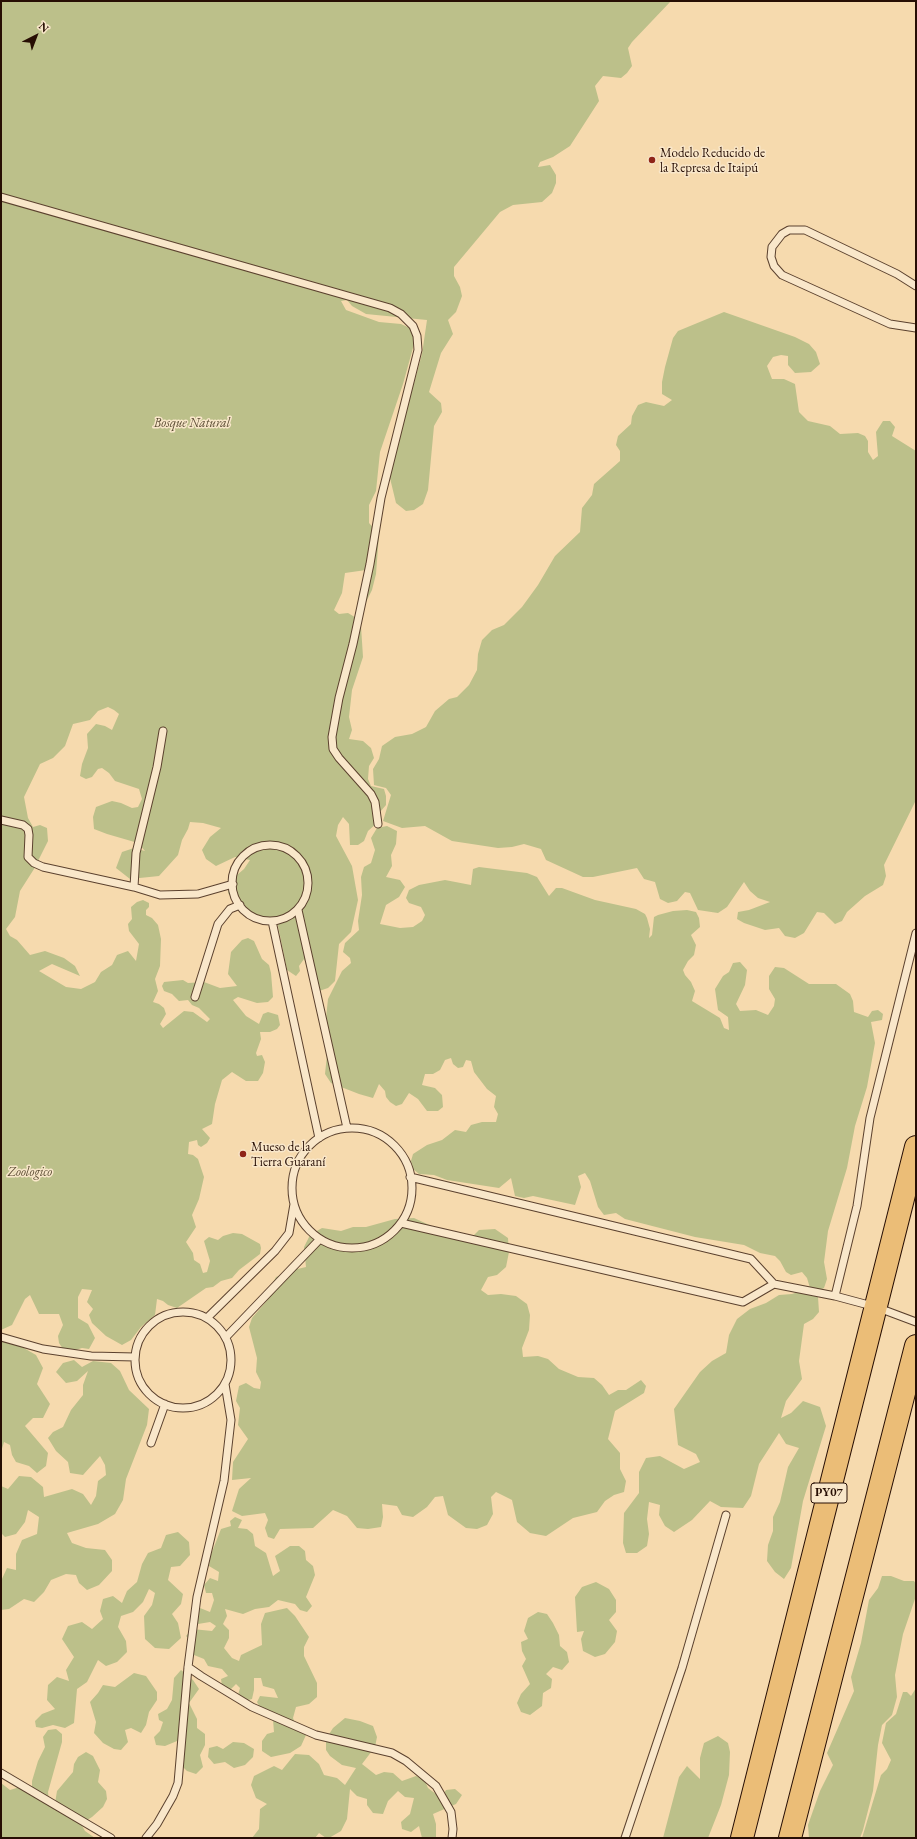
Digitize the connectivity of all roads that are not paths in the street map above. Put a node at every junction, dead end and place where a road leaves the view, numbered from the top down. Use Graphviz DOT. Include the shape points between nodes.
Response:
graph roads {
  1 [pos="1,197"];
  2 [pos="916,286"];
  3 [pos="915,325"];
  4 [pos="163,731"];
  5 [pos="1,820"];
  6 [pos="378,824"];
  7 [pos="233,884"];
  8 [pos="134,887"];
  9 [pos="240,905"];
  10 [pos="298,910"];
  11 [pos="272,921"];
  12 [pos="916,933"];
  13 [pos="195,996"];
  14 [pos="347,1128"];
  15 [pos="319,1138"];
  16 [pos="916,1147"];
  17 [pos="410,1177"];
  18 [pos="294,1204"];
  19 [pos="401,1223"];
  20 [pos="320,1239"];
  21 [pos="774,1284"];
  22 [pos="835,1296"];
  23 [pos="876,1307"];
  24 [pos="207,1318"];
  25 [pos="916,1322"];
  26 [pos="226,1336"];
  27 [pos="1,1337"];
  28 [pos="916,1346"];
  29 [pos="135,1357"];
  30 [pos="224,1384"];
  31 [pos="165,1404"];
  32 [pos="151,1443"];
  33 [pos="726,1515"];
  34 [pos="188,1667"];
  35 [pos="1,1773"];
  36 [pos="111,1838"];
  37 [pos="146,1838"];
  38 [pos="452,1838"];
  39 [pos="625,1838"];
  40 [pos="742,1838"];
  41 [pos="790,1838"];
  1 -- 6 [label="lane" via="390,308 401,314 413,326 418,350 381,498 370,564 332,737 333,749 344,766 371,794 375,802"];
  2 -- 3 [label="lane" via="898,274 805,230 789,230 782,234 772,247 771,257 774,266 782,275 890,324"];
  4 -- 8 [label="lane" via="157,768 136,853"];
  5 -- 8 [label="lane" via="28,828 28,857 34,863"];
  7 -- 8 [label="lane" via="198,894 160,895"];
  7 -- 9 [label="lane" via="234,895"];
  7 -- 10 [label="lane" via="234,872 249,852 272,845 284,848 295,854 303,863 307,875 305,899"];
  9 -- 11 [label="lane" via="254,917"];
  9 -- 13 [label="lane" via="230,909 218,924"];
  10 -- 11 [label="lane" via="286,918"];
  10 -- 14 [label="lane"];
  11 -- 15 [label="lane"];
  12 -- 22 [label="lane" via="870,1118 857,1206"];
  14 -- 15 [label="lane" via="332,1131"];
  14 -- 17 [label="lane" via="364,1130 394,1146 405,1160"];
  15 -- 18 [label="lane" via="305,1150 295,1167 291,1185"];
  16 -- 23 [label="highway, PY07"];
  17 -- 19 [label="lane" via="412,1193"];
  17 -- 21 [label="lane" via="751,1259"];
  18 -- 20 [label="lane" via="303,1224"];
  18 -- 24 [label="lane" via="288,1233 280,1245"];
  19 -- 20 [label="lane" via="388,1236 372,1245 354,1248 336,1246"];
  19 -- 21 [label="lane" via="743,1302"];
  20 -- 26 [label="lane"];
  21 -- 22 [label="lane"];
  22 -- 23 [label="lane"];
  23 -- 25 [label="lane"];
  23 -- 40 [label="highway, PY07"];
  24 -- 26 [label="lane"];
  24 -- 29 [label="lane" via="192,1312 175,1312 160,1317 147,1327 138,1341"];
  26 -- 30 [label="lane" via="231,1351 231,1365"];
  27 -- 29 [label="lane" via="43,1349 91,1356"];
  28 -- 41 [label="highway"];
  29 -- 31 [label="lane" via="136,1372 142,1385 152,1396"];
  30 -- 31 [label="lane" via="208,1401 194,1407 179,1408"];
  30 -- 34 [label="lane" via="231,1420 224,1481 197,1597"];
  31 -- 32 [label="lane"];
  33 -- 39 [label="lane" via="682,1668"];
  34 -- 37 [label="lane" via="178,1783 157,1824"];
  34 -- 38 [label="lane" via="252,1707 316,1735 392,1753 406,1760 436,1786 452,1817"];
  35 -- 36 [label="lane"];
}
